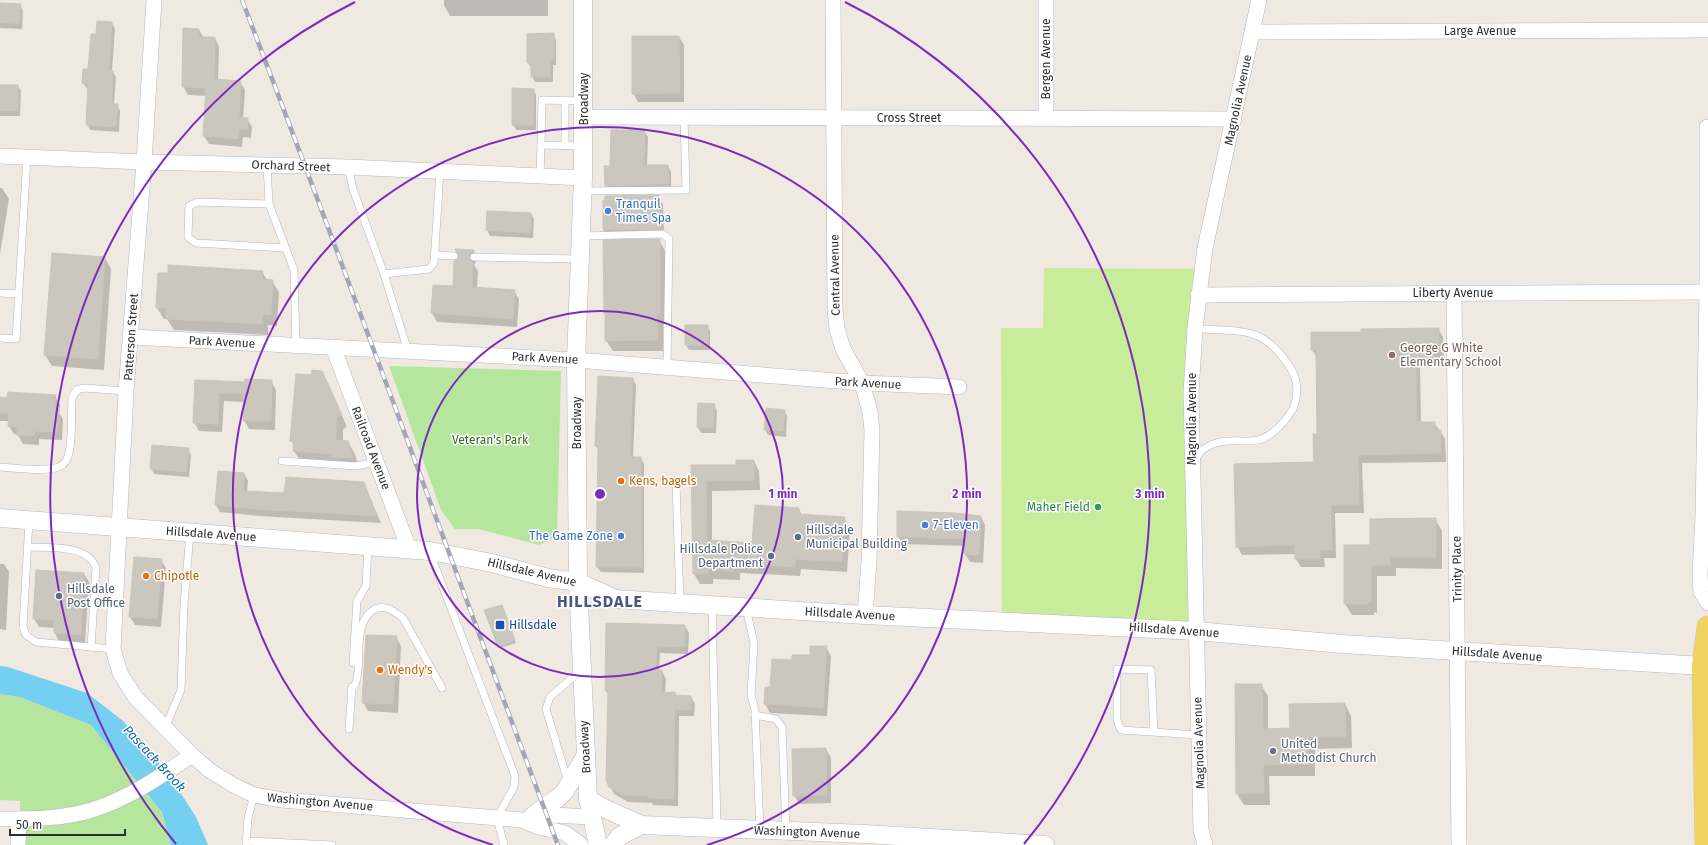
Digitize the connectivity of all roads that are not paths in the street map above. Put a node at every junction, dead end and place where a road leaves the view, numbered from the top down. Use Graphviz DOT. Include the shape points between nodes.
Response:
graph roads {
  1 [pos="154,0"];
  2 [pos="583,0"];
  3 [pos="833,0"];
  4 [pos="1046,0"];
  5 [pos="1259,0"];
  6 [pos="1708,30"];
  7 [pos="1252,32"];
  8 [pos="565,101"];
  9 [pos="584,109"];
  10 [pos="684,118"];
  11 [pos="834,118"];
  12 [pos="1046,118"];
  13 [pos="1234,119"];
  14 [pos="1707,127"];
  15 [pos="541,145"];
  16 [pos="564,146"];
  17 [pos="583,146"];
  18 [pos="0,156"];
  19 [pos="27,157"];
  20 [pos="144,162"];
  21 [pos="267,165"];
  22 [pos="348,167"];
  23 [pos="440,172"];
  24 [pos="540,176"];
  25 [pos="582,185"];
  26 [pos="269,204"];
  27 [pos="580,236"];
  28 [pos="285,248"];
  29 [pos="435,255"];
  30 [pos="454,256"];
  31 [pos="474,257"];
  32 [pos="579,260"];
  33 [pos="384,274"];
  34 [pos="1708,292"];
  35 [pos="0,294"];
  36 [pos="18,294"];
  37 [pos="1454,294"];
  38 [pos="1198,295"];
  39 [pos="1195,328"];
  40 [pos="131,337"];
  41 [pos="0,338"];
  42 [pos="296,345"];
  43 [pos="334,347"];
  44 [pos="408,351"];
  45 [pos="576,360"];
  46 [pos="667,367"];
  47 [pos="862,384"];
  48 [pos="959,387"];
  49 [pos="126,391"];
  50 [pos="282,461"];
  51 [pos="377,462"];
  52 [pos="1192,465"];
  53 [pos="0,467"];
  54 [pos="676,483"];
  55 [pos="0,518"];
  56 [pos="1706,519"];
  57 [pos="29,520"];
  58 [pos="121,528"];
  59 [pos="190,532"];
  60 [pos="368,546"];
  61 [pos="28,547"];
  62 [pos="409,549"];
  63 [pos="430,551"];
  64 [pos="578,582"];
  65 [pos="680,603"];
  66 [pos="1708,604"];
  67 [pos="712,605"];
  68 [pos="746,608"];
  69 [pos="865,615"];
  70 [pos="1708,627"];
  71 [pos="1196,631"];
  72 [pos="91,647"];
  73 [pos="113,649"];
  74 [pos="1458,651"];
  75 [pos="1706,667"];
  76 [pos="581,670"];
  77 [pos="120,673"];
  78 [pos="442,688"];
  79 [pos="351,690"];
  80 [pos="755,715"];
  81 [pos="165,728"];
  82 [pos="349,729"];
  83 [pos="1154,732"];
  84 [pos="1198,735"];
  85 [pos="192,755"];
  86 [pos="586,755"];
  87 [pos="569,784"];
  88 [pos="254,795"];
  89 [pos="588,799"];
  90 [pos="529,817"];
  91 [pos="590,817"];
  92 [pos="0,818"];
  93 [pos="497,818"];
  94 [pos="19,819"];
  95 [pos="641,825"];
  96 [pos="717,828"];
  97 [pos="760,830"];
  98 [pos="786,831"];
  99 [pos="246,843"];
  100 [pos="18,845"];
  101 [pos="332,845"];
  102 [pos="504,845"];
  103 [pos="581,845"];
  104 [pos="598,845"];
  105 [pos="612,845"];
  106 [pos="1045,845"];
  107 [pos="1205,845"];
  108 [pos="1459,845"];
  109 [pos="1706,845"];
  1 -- 20 [label="street, Patterson Street"];
  2 -- 9 [label="street, Broadway"];
  3 -- 11 [label="street, Central Avenue"];
  4 -- 12 [label="street, Bergen Avenue"];
  5 -- 7 [label="street, Magnolia Avenue"];
  6 -- 7 [label="street, Large Avenue"];
  7 -- 13 [label="street, Magnolia Avenue"];
  8 -- 9 [label="lane"];
  8 -- 15 [label="lane" via="542,100"];
  8 -- 16 [label="lane"];
  9 -- 10 [label="street, Cross Street"];
  9 -- 17 [label="street, Broadway"];
  10 -- 11 [label="street, Cross Street"];
  10 -- 25 [label="lane" via="686,190"];
  11 -- 12 [label="street, Cross Street"];
  11 -- 47 [label="street, Central Avenue" via="837,329 843,348"];
  12 -- 13 [label="street, Cross Street"];
  13 -- 38 [label="street, Magnolia Avenue" via="1213,207"];
  14 -- 34 [label="street"];
  15 -- 16 [label="lane"];
  15 -- 24 [label="lane"];
  16 -- 17 [label="lane"];
  17 -- 25 [label="street, Broadway"];
  18 -- 19 [label="street, Orchard Street"];
  19 -- 20 [label="street, Orchard Street"];
  19 -- 36 [label="lane"];
  20 -- 21 [label="street, Orchard Street"];
  20 -- 40 [label="street, Patterson Street"];
  21 -- 22 [label="street, Orchard Street"];
  21 -- 26 [label="lane"];
  22 -- 23 [label="street, Orchard Street"];
  22 -- 33 [label="lane" via="353,189"];
  23 -- 24 [label="street, Orchard Street"];
  23 -- 29 [label="lane"];
  24 -- 25 [label="street, Orchard Street"];
  25 -- 27 [label="street, Broadway"];
  26 -- 28 [label="lane"];
  26 -- 28 [label="lane" via="198,202 189,206 188,237 196,243"];
  27 -- 32 [label="street, Broadway"];
  27 -- 46 [label="lane" via="663,234 669,239"];
  28 -- 42 [label="lane" via="294,270"];
  29 -- 30 [label="lane"];
  29 -- 33 [label="lane" via="429,269"];
  31 -- 32 [label="lane"];
  32 -- 45 [label="street, Broadway"];
  33 -- 44 [label="lane"];
  34 -- 37 [label="street, Liberty Avenue"];
  34 -- 56 [label="street"];
  35 -- 36 [label="lane"];
  36 -- 41 [label="lane" via="16,339"];
  37 -- 38 [label="street, Liberty Avenue"];
  37 -- 74 [label="street, Trinity Place"];
  38 -- 39 [label="street, Magnolia Avenue"];
  39 -- 52 [label="street, Magnolia Avenue" via="1191,393"];
  39 -- 52 [label="lane" via="1245,332 1259,336 1272,345 1285,361 1296,382 1294,407 1274,432 1250,442 1218,442 1203,449"];
  40 -- 42 [label="street, Park Avenue"];
  40 -- 49 [label="street, Patterson Street"];
  42 -- 43 [label="street, Park Avenue"];
  43 -- 44 [label="street, Park Avenue"];
  43 -- 51 [label="street, Railroad Avenue"];
  44 -- 45 [label="street, Park Avenue"];
  45 -- 46 [label="street, Park Avenue"];
  45 -- 64 [label="street, Broadway"];
  46 -- 47 [label="street, Park Avenue"];
  47 -- 48 [label="street, Park Avenue"];
  47 -- 69 [label="street, Central Avenue" via="870,412 872,436 869,569"];
  49 -- 53 [label="lane" via="84,388 74,392 70,451 63,465 44,469"];
  49 -- 58 [label="street, Patterson Street"];
  50 -- 51 [label="lane" via="356,466"];
  51 -- 62 [label="street, Railroad Avenue"];
  52 -- 71 [label="street, Magnolia Avenue"];
  54 -- 65 [label="lane"];
  55 -- 57 [label="street, Hillsdale Avenue"];
  56 -- 66 [label="street" via="1700,574 1701,592"];
  57 -- 58 [label="street, Hillsdale Avenue"];
  57 -- 61 [label="lane"];
  58 -- 59 [label="street, Hillsdale Avenue"];
  58 -- 73 [label="street, Patterson Street"];
  59 -- 60 [label="street, Hillsdale Avenue"];
  59 -- 81 [label="lane" via="181,690"];
  60 -- 62 [label="street, Hillsdale Avenue"];
  60 -- 79 [label="lane" via="366,586 357,601"];
  61 -- 72 [label="lane" via="77,551 94,561 96,568"];
  61 -- 72 [label="lane" via="23,627 26,635 36,642"];
  62 -- 63 [label="street, Hillsdale Avenue"];
  63 -- 64 [label="street, Hillsdale Avenue" via="492,563 548,578"];
  63 -- 93 [label="lane" via="515,776 514,787"];
  64 -- 65 [label="street, Hillsdale Avenue" via="615,599"];
  64 -- 76 [label="street, Broadway"];
  65 -- 67 [label="street, Hillsdale Avenue"];
  67 -- 68 [label="street, Hillsdale Avenue"];
  67 -- 96 [label="lane"];
  68 -- 69 [label="street, Hillsdale Avenue"];
  68 -- 80 [label="lane" via="754,643 750,695"];
  69 -- 71 [label="street, Hillsdale Avenue"];
  70 -- 75 [label="main road"];
  71 -- 74 [label="street, Hillsdale Avenue"];
  71 -- 84 [label="street, Magnolia Avenue"];
  72 -- 73 [label="lane"];
  73 -- 77 [label="street, Patterson Street"];
  74 -- 75 [label="street, Hillsdale Avenue"];
  74 -- 108 [label="street, Trinity Place"];
  75 -- 109 [label="main road"];
  76 -- 86 [label="street, Broadway"];
  76 -- 87 [label="lane" via="550,697 546,709"];
  77 -- 81 [label="street, Washington Avenue" via="135,697"];
  78 -- 79 [label="lane" via="403,618 385,608 376,608 367,614 360,631 356,681"];
  79 -- 82 [label="lane"];
  80 -- 97 [label="lane"];
  80 -- 98 [label="lane" via="776,719 782,727"];
  81 -- 85 [label="street, Washington Avenue"];
  83 -- 83 [label="lane" via="1121,730 1117,720 1117,669 1151,670"];
  83 -- 84 [label="lane"];
  84 -- 107 [label="street, Magnolia Avenue" via="1201,830"];
  85 -- 88 [label="street, Washington Avenue" via="210,770"];
  85 -- 94 [label="street" via="135,791 91,810"];
  86 -- 87 [label="street"];
  86 -- 89 [label="street, Broadway"];
  87 -- 90 [label="street" via="558,798"];
  88 -- 93 [label="street, Washington Avenue" via="282,800"];
  88 -- 99 [label="lane" via="248,818"];
  89 -- 91 [label="street, Broadway"];
  89 -- 95 [label="street, Washington Avenue" via="602,809 620,814"];
  90 -- 91 [label="street, Washington Avenue"];
  90 -- 93 [label="street, Washington Avenue"];
  90 -- 103 [label="street, Washington Avenue" via="539,827 565,832"];
  91 -- 104 [label="street, Broadway"];
  92 -- 94 [label="street"];
  93 -- 102 [label="lane"];
  94 -- 100 [label="street"];
  95 -- 96 [label="street, Washington Avenue"];
  95 -- 105 [label="street, Washington Avenue" via="620,836"];
  96 -- 97 [label="street, Washington Avenue"];
  97 -- 98 [label="street, Washington Avenue"];
  98 -- 106 [label="street, Washington Avenue"];
  99 -- 101 [label="lane"];
}
